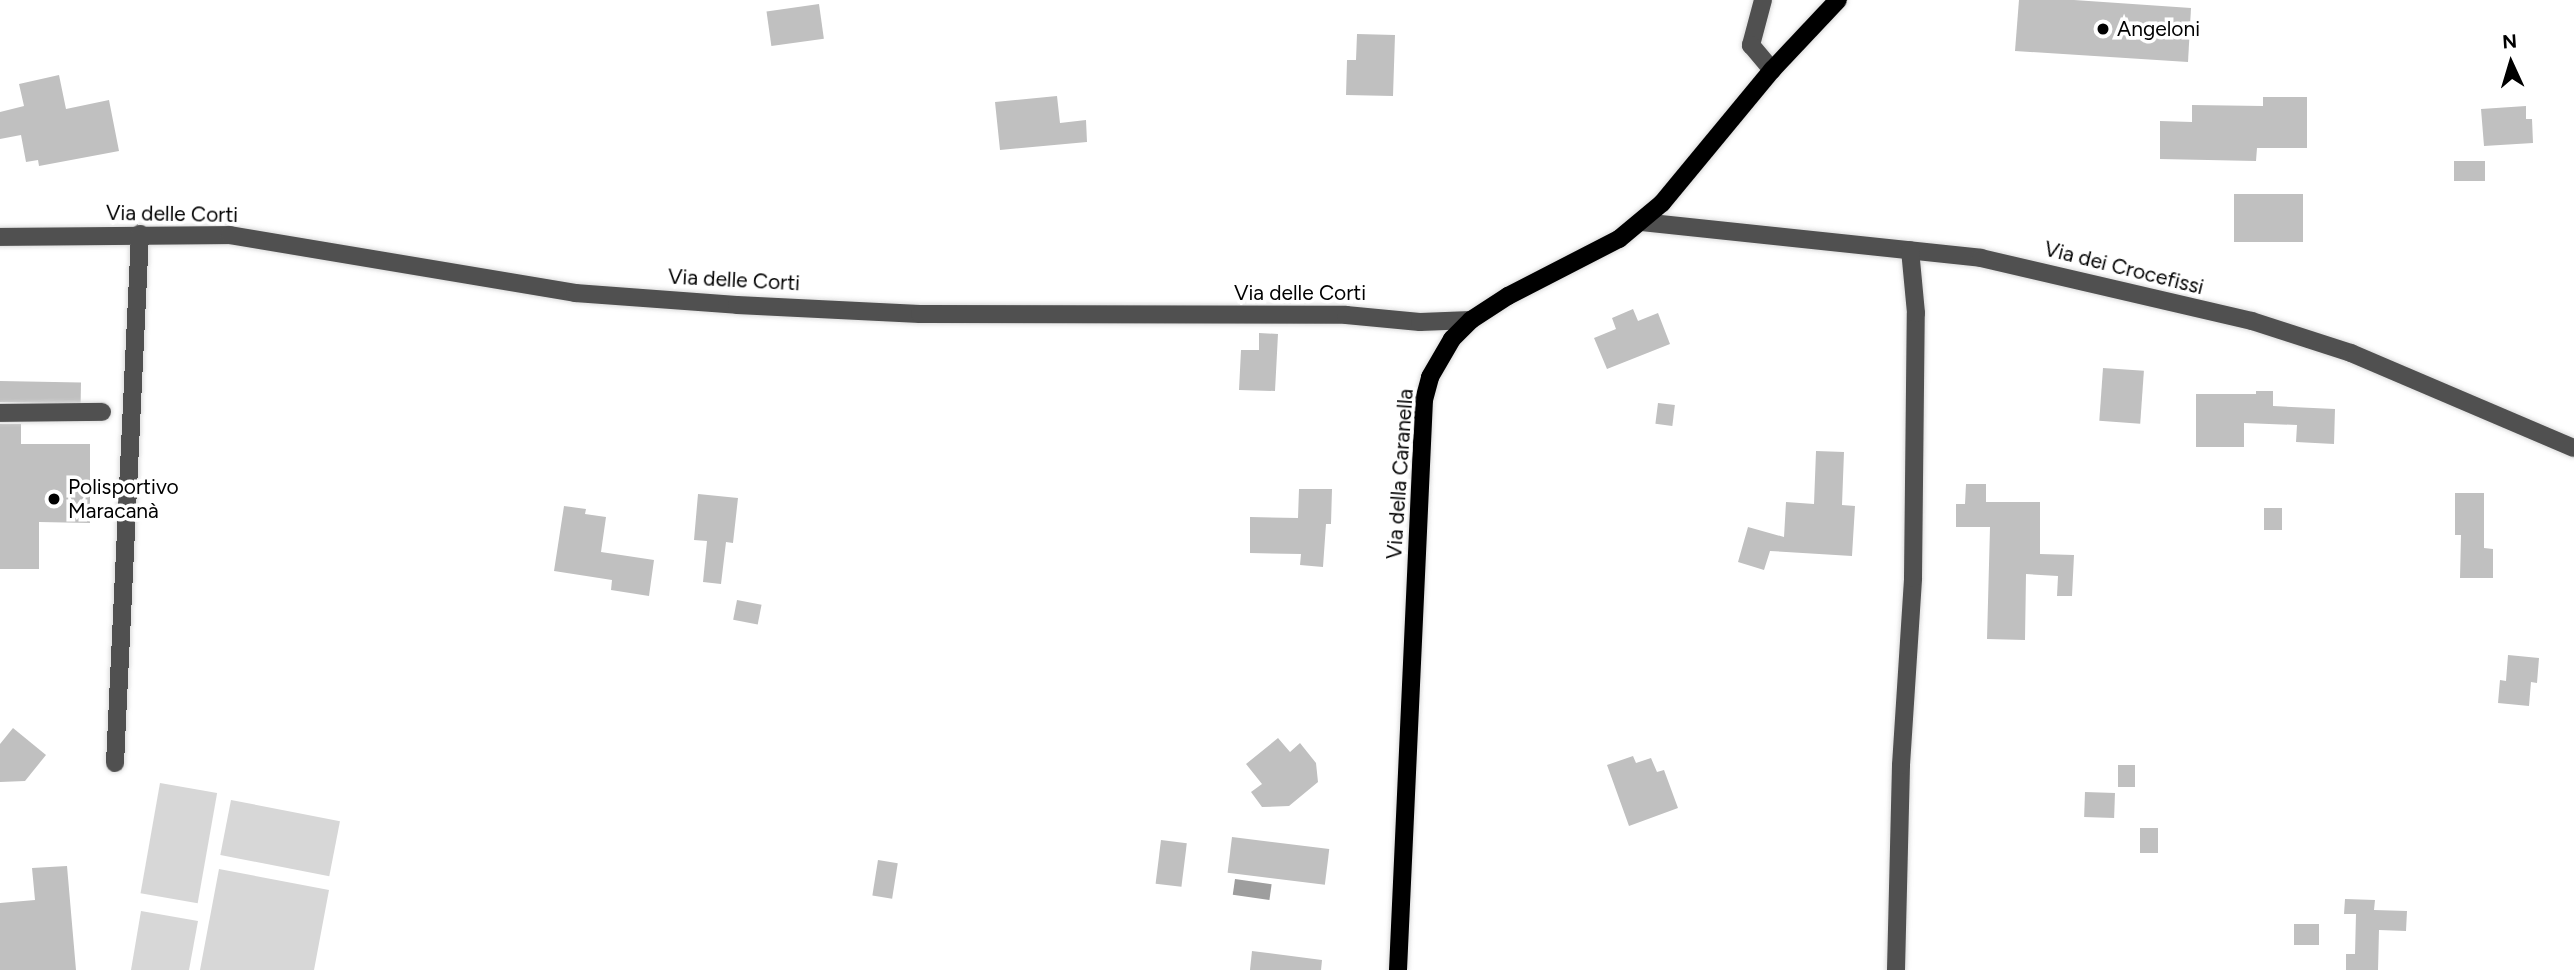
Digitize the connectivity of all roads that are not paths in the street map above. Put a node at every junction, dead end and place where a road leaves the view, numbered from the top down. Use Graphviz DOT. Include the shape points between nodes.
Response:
graph roads {
  1 [pos="1763,0"];
  2 [pos="1838,0"];
  3 [pos="1772,70"];
  4 [pos="1641,222"];
  5 [pos="141,234"];
  6 [pos="0,237"];
  7 [pos="1910,250"];
  8 [pos="1471,320"];
  9 [pos="102,412"];
  10 [pos="0,413"];
  11 [pos="2574,448"];
  12 [pos="115,763"];
  13 [pos="1398,970"];
  14 [pos="1896,970"];
  1 -- 3 [label="street" via="1751,45"];
  2 -- 3 [label="main road, Via della Caranella"];
  3 -- 4 [label="main road, Via della Caranella" via="1679,185"];
  4 -- 7 [label="street, Via dei Crocefissi"];
  4 -- 8 [label="main road, Via della Caranella" via="1619,239"];
  5 -- 6 [label="street, Via delle Corti"];
  5 -- 8 [label="street, Via delle Corti" via="230,235 575,293 737,305 920,314 1346,315"];
  5 -- 12 [label="street"];
  7 -- 11 [label="street, Via dei Crocefissi" via="1981,258 2280,328"];
  7 -- 14 [label="street" via="1916,313 1913,579 1900,778"];
  8 -- 13 [label="main road, Via della Caranella" via="1433,369 1425,392"];
  9 -- 10 [label="street"];
}
